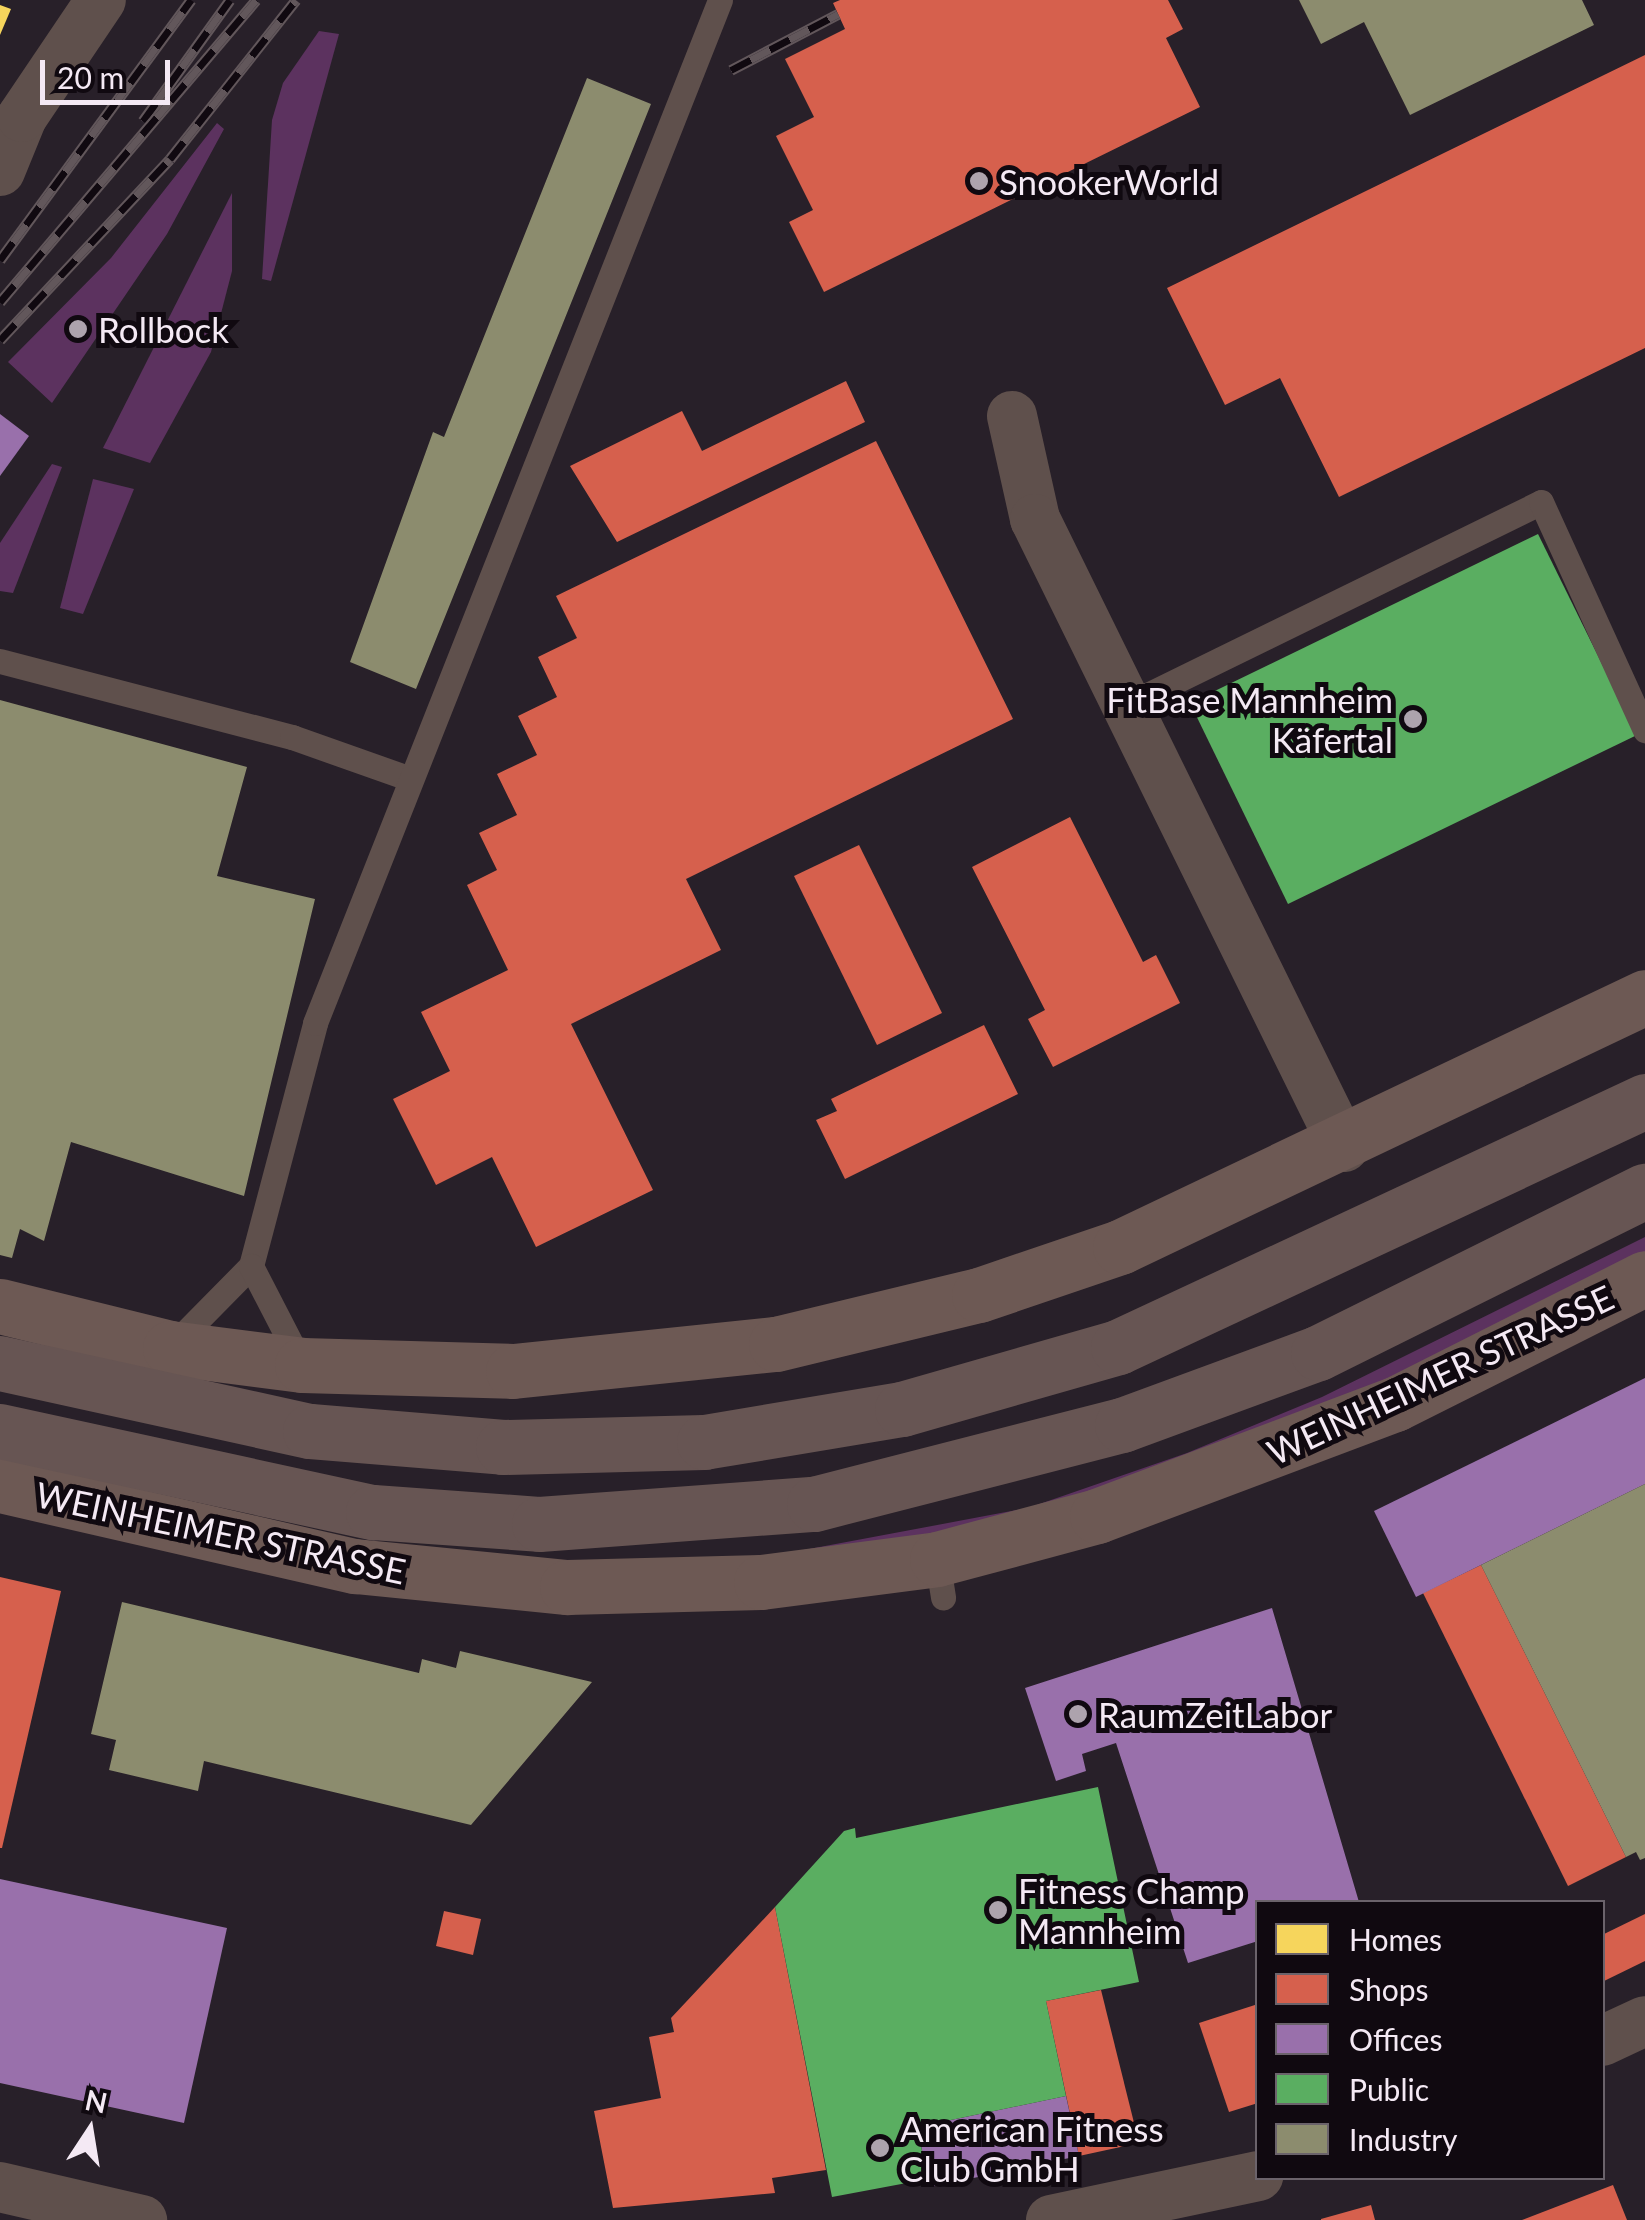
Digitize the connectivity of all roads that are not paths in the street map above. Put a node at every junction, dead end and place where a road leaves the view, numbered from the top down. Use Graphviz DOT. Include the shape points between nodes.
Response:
graph roads {
  1 [pos="101,0"];
  2 [pos="720,0"];
  3 [pos="0,172"];
  4 [pos="1012,416"];
  5 [pos="0,661"];
  6 [pos="1125,706"];
  7 [pos="1645,730"];
  8 [pos="408,778"];
  9 [pos="1645,997"];
  10 [pos="1645,1101"];
  11 [pos="1344,1147"];
  12 [pos="1645,1192"];
  13 [pos="251,1266"];
  14 [pos="1645,1278"];
  15 [pos="0,1306"];
  16 [pos="170,1348"];
  17 [pos="0,1363"];
  18 [pos="302,1365"];
  19 [pos="0,1432"];
  20 [pos="0,1486"];
  21 [pos="1645,2020"];
  22 [pos="1605,2040"];
  23 [pos="1255,2177"];
  24 [pos="0,2187"];
  25 [pos="142,2220"];
  26 [pos="1050,2220"];
  1 -- 3 [label="street" via="22,117"];
  2 -- 8 [label="lane"];
  4 -- 6 [label="street" via="1035,518"];
  5 -- 8 [label="lane" via="292,738"];
  6 -- 7 [label="lane" via="1541,502"];
  6 -- 11 [label="street"];
  8 -- 13 [label="lane" via="315,1023"];
  9 -- 11 [label="street"];
  10 -- 17 [label="highway" via="1118,1347 902,1409 704,1442 503,1448 310,1431"];
  11 -- 18 [label="street" via="1120,1247 978,1295 776,1344 514,1371"];
  12 -- 19 [label="highway" via="1318,1353 1122,1425 814,1504 539,1524 373,1512"];
  13 -- 16 [label="lane"];
  13 -- 18 [label="lane"];
  14 -- 20 [label="street, WEINHEIMER STRASSE" via="1266,1458 940,1578 567,1587 355,1566"];
  15 -- 16 [label="street"];
  16 -- 18 [label="street"];
  21 -- 22 [label="street"];
  23 -- 26 [label="street"];
  24 -- 25 [label="street"];
}
